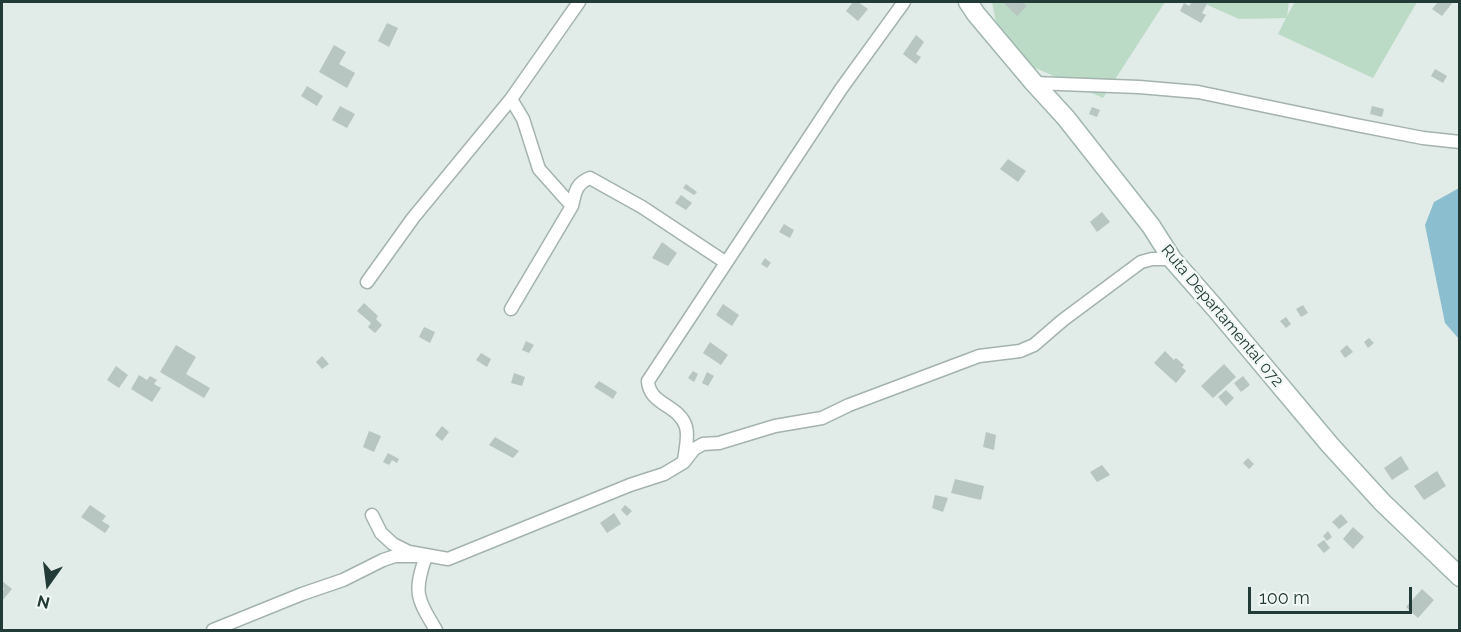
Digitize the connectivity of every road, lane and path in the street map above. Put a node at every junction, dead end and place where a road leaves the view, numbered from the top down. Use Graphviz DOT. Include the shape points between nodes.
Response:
graph roads {
  1 [pos="579,2"];
  2 [pos="904,2"];
  3 [pos="975,6"];
  4 [pos="1034,83"];
  5 [pos="511,99"];
  6 [pos="1460,142"];
  7 [pos="572,207"];
  8 [pos="1172,259"];
  9 [pos="725,262"];
  10 [pos="366,282"];
  11 [pos="511,309"];
  12 [pos="684,462"];
  13 [pos="372,516"];
  14 [pos="426,556"];
  15 [pos="1460,578"];
  16 [pos="213,630"];
  17 [pos="436,630"];
  1 -- 5 [label="street"];
  2 -- 9 [label="street"];
  3 -- 4 [label="main road, Ruta Departamental 072"];
  4 -- 6 [label="street" via="1198,92 1423,138"];
  4 -- 8 [label="main road, Ruta Departamental 072" via="1123,190"];
  5 -- 7 [label="street" via="524,119 539,169"];
  5 -- 10 [label="street"];
  7 -- 9 [label="street" via="576,189 590,178"];
  7 -- 11 [label="street"];
  8 -- 12 [label="street" via="1141,262 1034,345 1020,351 978,356 822,418 703,444"];
  8 -- 15 [label="main road, Ruta Departamental 072" via="1374,494"];
  9 -- 12 [label="street" via="648,381 655,398 678,412 686,426"];
  12 -- 14 [label="street" via="664,474 448,559"];
  13 -- 14 [label="street" via="393,544"];
  14 -- 16 [label="street" via="383,560 344,580"];
  14 -- 17 [label="street" via="418,582 418,602"];
}
